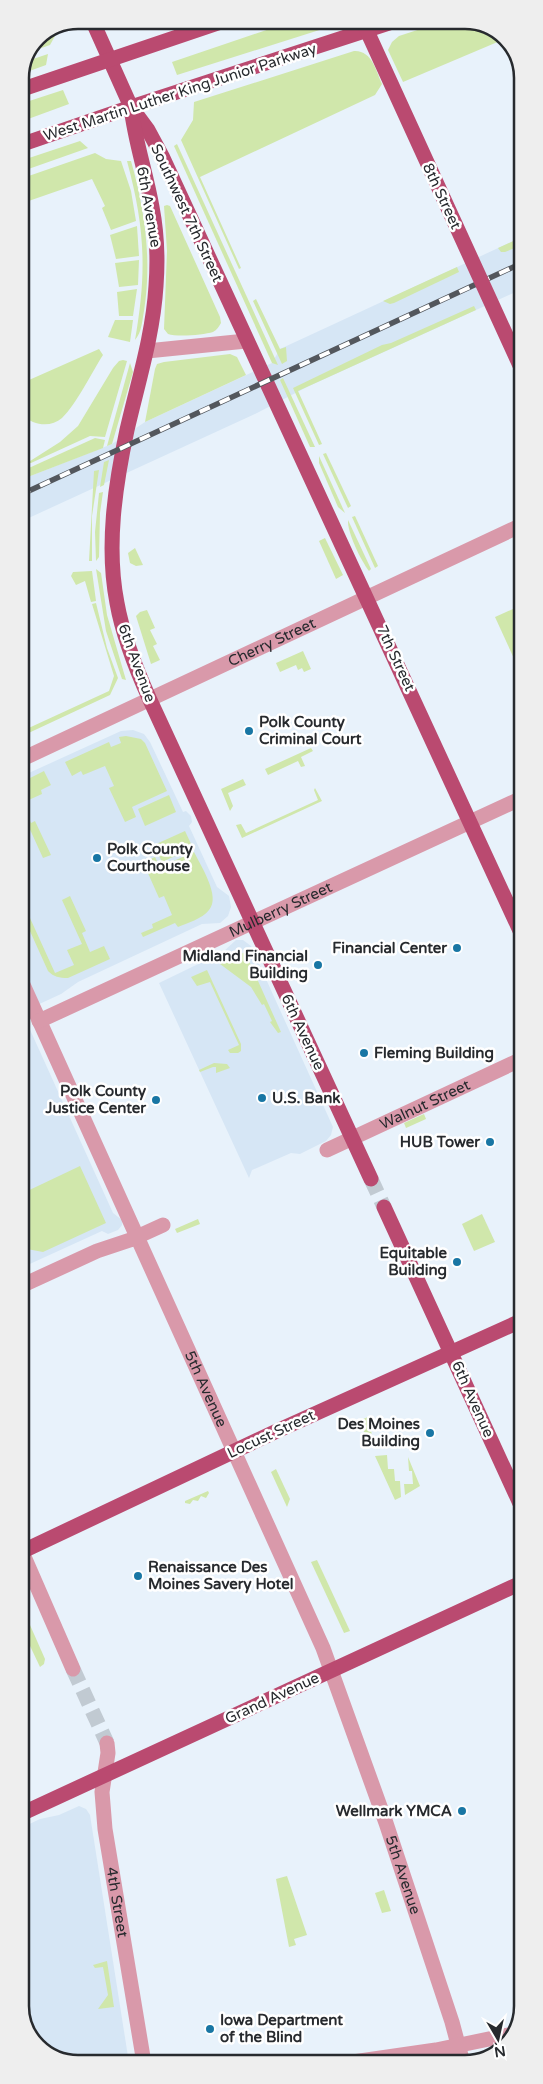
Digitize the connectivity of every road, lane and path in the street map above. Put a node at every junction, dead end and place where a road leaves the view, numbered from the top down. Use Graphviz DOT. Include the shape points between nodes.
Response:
graph roads {
  1 [pos="96,29"];
  2 [pos="200,29"];
  3 [pos="352,29"];
  4 [pos="372,29"];
  5 [pos="110,59"];
  6 [pos="29,87"];
  7 [pos="131,107"];
  8 [pos="29,142"];
  9 [pos="246,341"];
  10 [pos="147,351"];
  11 [pos="514,352"];
  12 [pos="264,382"];
  13 [pos="514,529"];
  14 [pos="368,597"];
  15 [pos="150,700"];
  16 [pos="29,756"];
  17 [pos="514,802"];
  18 [pos="471,822"];
  19 [pos="514,917"];
  20 [pos="252,922"];
  21 [pos="29,997"];
  22 [pos="40,1021"];
  23 [pos="514,1063"];
  24 [pos="352,1138"];
  25 [pos="327,1150"];
  26 [pos="371,1179"];
  27 [pos="384,1207"];
  28 [pos="163,1226"];
  29 [pos="137,1238"];
  30 [pos="29,1282"];
  31 [pos="514,1324"];
  32 [pos="452,1352"];
  33 [pos="234,1451"];
  34 [pos="514,1490"];
  35 [pos="29,1548"];
  36 [pos="29,1570"];
  37 [pos="514,1586"];
  38 [pos="73,1669"];
  39 [pos="332,1670"];
  40 [pos="106,1743"];
  41 [pos="104,1776"];
  42 [pos="29,1810"];
  43 [pos="504,2036"];
  44 [pos="459,2046"];
  45 [pos="143,2055"];
  46 [pos="399,2055"];
  47 [pos="461,2055"];
  1 -- 5 [label="main road, Southwest 7th Street"];
  2 -- 5 [label="main road"];
  3 -- 7 [label="main road, West Martin Luther King Junior Parkway"];
  4 -- 11 [label="main road, 8th Street, bridge"];
  5 -- 6 [label="main road"];
  5 -- 7 [label="main road, Southwest 7th Street"];
  7 -- 8 [label="main road, West Martin Luther King Junior Parkway"];
  7 -- 9 [label="main road, Southwest 7th Street" via="162,156"];
  7 -- 10 [label="main road, 6th Avenue" via="134,135 152,206 158,261"];
  9 -- 10 [label="street"];
  9 -- 12 [label="main road, Southwest 7th Street"];
  10 -- 15 [label="main road, 6th Avenue" via="119,473 112,538 117,604 131,656"];
  12 -- 14 [label="main road, 7th Street"];
  13 -- 14 [label="street, Cherry Street"];
  14 -- 15 [label="street, Cherry Street"];
  14 -- 18 [label="main road, 7th Street"];
  15 -- 16 [label="street, Cherry Street"];
  15 -- 20 [label="main road, 6th Avenue"];
  17 -- 18 [label="street, Mulberry Street"];
  18 -- 19 [label="main road, 7th Street"];
  18 -- 20 [label="street, Mulberry Street"];
  20 -- 22 [label="street, Mulberry Street"];
  20 -- 24 [label="main road, 6th Avenue"];
  21 -- 22 [label="street, 5th Avenue"];
  22 -- 29 [label="street, 5th Avenue"];
  23 -- 24 [label="street, Walnut Street"];
  24 -- 25 [label="street, Walnut Street"];
  24 -- 26 [label="main road, 6th Avenue"];
  27 -- 32 [label="main road, 6th Avenue"];
  28 -- 29 [label="street"];
  29 -- 30 [label="street" via="97,1251"];
  29 -- 33 [label="street, 5th Avenue"];
  31 -- 32 [label="main road, Locust Street"];
  32 -- 33 [label="main road, Locust Street"];
  32 -- 34 [label="main road, 6th Avenue"];
  33 -- 35 [label="main road, Locust Street"];
  33 -- 39 [label="street, 5th Avenue"];
  36 -- 38 [label="street"];
  37 -- 39 [label="main road, Grand Avenue"];
  39 -- 41 [label="main road, Grand Avenue"];
  39 -- 44 [label="street, 5th Avenue"];
  40 -- 41 [label="street, 4th Street" via="108,1754"];
  41 -- 42 [label="main road, Grand Avenue"];
  41 -- 45 [label="street, 4th Street" via="102,1801 106,1836"];
  43 -- 44 [label="street"];
  44 -- 46 [label="street"];
  44 -- 47 [label="street, 5th Avenue"];
}
